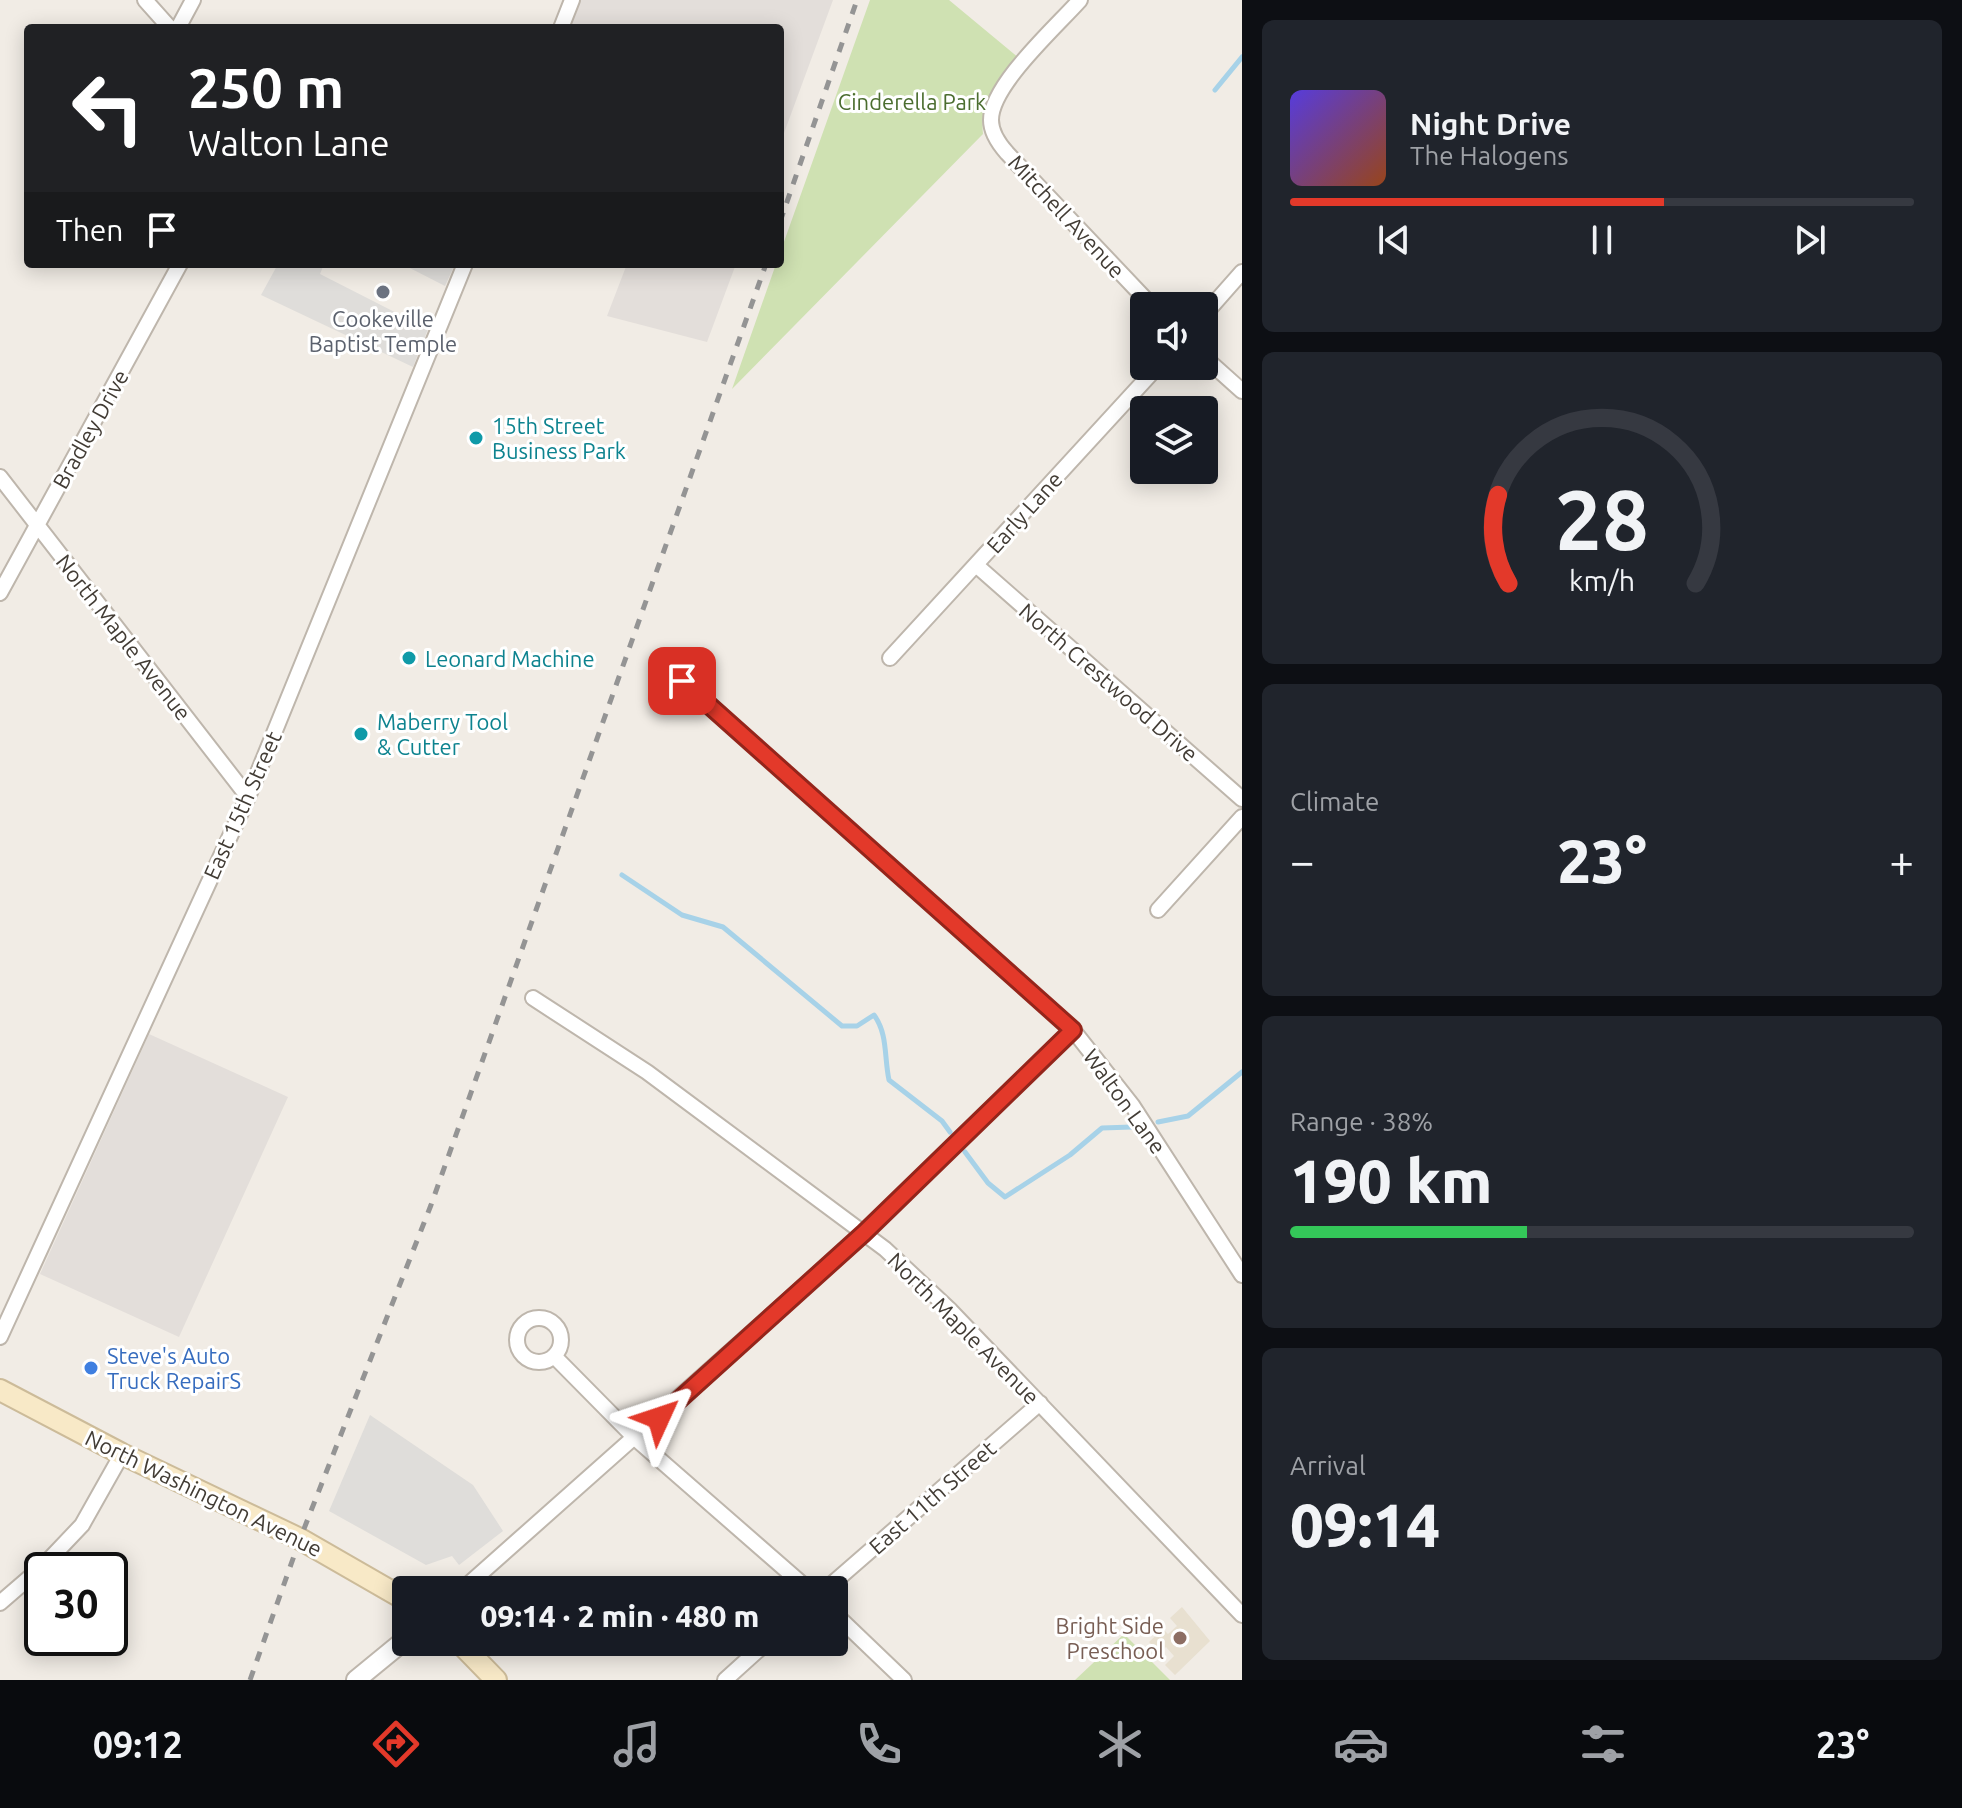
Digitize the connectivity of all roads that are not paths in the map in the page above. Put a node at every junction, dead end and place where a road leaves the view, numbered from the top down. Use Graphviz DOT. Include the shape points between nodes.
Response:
graph roads {
  1 [pos="145,0"];
  2 [pos="193,0"];
  3 [pos="572,0"];
  4 [pos="1080,0"];
  5 [pos="166,24"];
  6 [pos="180,24"];
  7 [pos="563,24"];
  8 [pos="178,268"];
  9 [pos="463,268"];
  10 [pos="1242,272"];
  11 [pos="1139,292"];
  12 [pos="1218,299"];
  13 [pos="1218,370"];
  14 [pos="1145,380"];
  15 [pos="1242,391"];
  16 [pos="0,477"];
  17 [pos="38,524"];
  18 [pos="976,565"];
  19 [pos="0,593"];
  20 [pos="890,658"];
  21 [pos="659,661"];
  22 [pos="248,797"];
  23 [pos="1242,799"];
  24 [pos="1242,817"];
  25 [pos="1158,910"];
  26 [pos="533,998"];
  27 [pos="1073,1030"];
  28 [pos="864,1233"];
  29 [pos="1242,1275"];
  30 [pos="0,1337"];
  31 [pos="554,1356"];
  32 [pos="0,1390"];
  33 [pos="1040,1403"];
  34 [pos="636,1439"];
  35 [pos="122,1454"];
  36 [pos="478,1576"];
  37 [pos="793,1576"];
  38 [pos="841,1576"];
  39 [pos="392,1592"];
  40 [pos="0,1603"];
  41 [pos="1242,1615"];
  42 [pos="848,1626"];
  43 [pos="392,1650"];
  44 [pos="473,1656"];
  45 [pos="752,1656"];
  46 [pos="356,1680"];
  47 [pos="496,1680"];
  48 [pos="725,1680"];
  49 [pos="904,1680"];
  1 -- 5 [label="street"];
  2 -- 6 [label="street"];
  3 -- 7 [label="street"];
  4 -- 11 [label="street, Mitchell Avenue" via="1012,77 997,98 991,121 996,140 1007,153"];
  8 -- 17 [label="street, Bradley Drive"];
  9 -- 22 [label="street, East 15th Street"];
  10 -- 12 [label="street"];
  13 -- 15 [label="street"];
  14 -- 18 [label="street, Early Lane"];
  16 -- 17 [label="street, North Maple Avenue"];
  17 -- 19 [label="street, Bradley Drive"];
  17 -- 22 [label="street, North Maple Avenue"];
  18 -- 20 [label="street, Early Lane"];
  18 -- 23 [label="street, North Crestwood Drive"];
  21 -- 27 [label="street, Walton Lane"];
  22 -- 30 [label="street, East 15th Street"];
  24 -- 25 [label="street"];
  26 -- 28 [label="street, North Maple Avenue" via="647,1072"];
  27 -- 28 [label="street"];
  27 -- 29 [label="street, Walton Lane" via="1132,1105"];
  28 -- 33 [label="street, North Maple Avenue" via="949,1309"];
  28 -- 34 [label="street"];
  31 -- 34 [label="street"];
  32 -- 35 [label="main road, North Washington Avenue"];
  33 -- 38 [label="street, East 11th Street"];
  33 -- 41 [label="street, North Maple Avenue"];
  34 -- 36 [label="street"];
  34 -- 37 [label="street"];
  35 -- 39 [label="main road, North Washington Avenue" via="300,1539"];
  35 -- 40 [label="street" via="82,1525"];
  42 -- 49 [label="street"];
  43 -- 46 [label="street"];
  44 -- 47 [label="main road"];
  45 -- 48 [label="street"];
}
